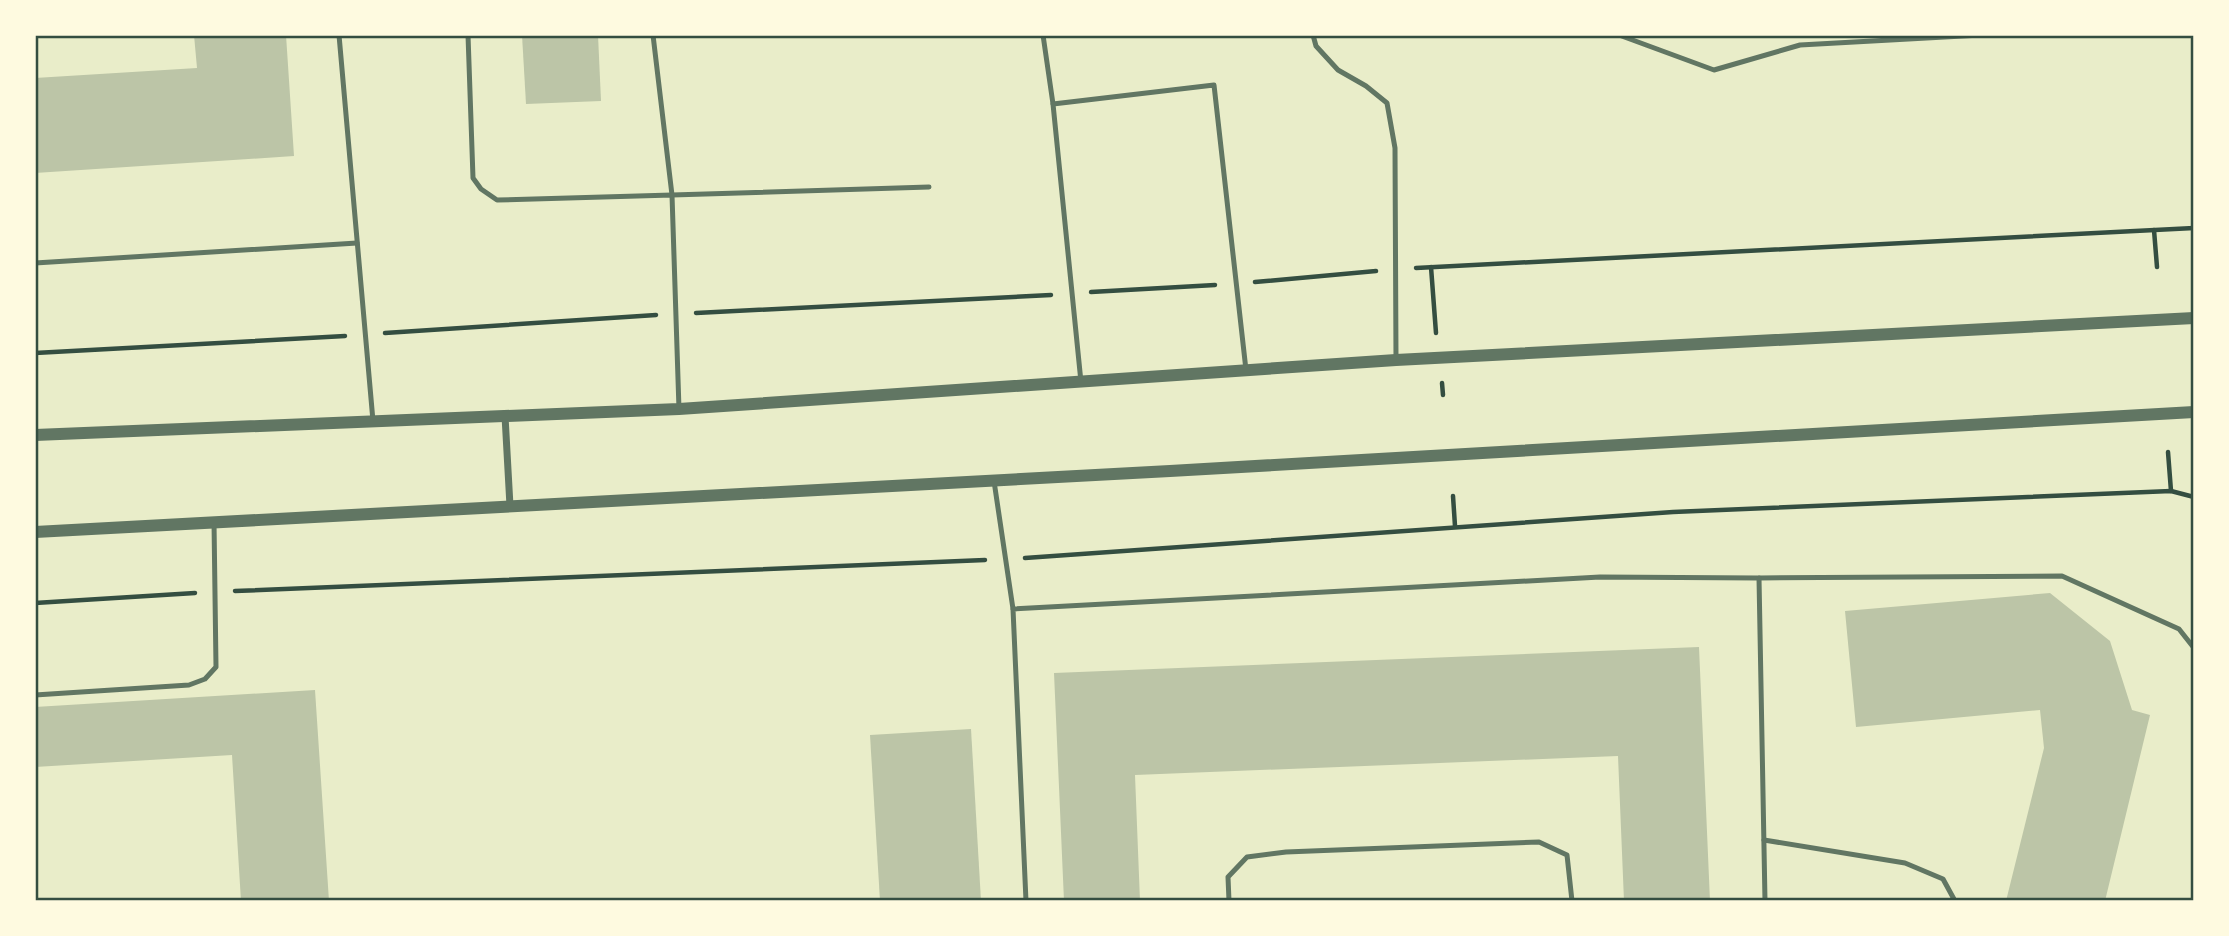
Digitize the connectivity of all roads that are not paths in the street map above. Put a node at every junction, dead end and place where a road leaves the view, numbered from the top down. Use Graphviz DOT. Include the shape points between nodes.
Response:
graph roads {
  1 [pos="339,35"];
  2 [pos="468,35"];
  3 [pos="653,35"];
  4 [pos="1043,35"];
  5 [pos="1312,35"];
  6 [pos="1619,35"];
  7 [pos="1802,35"];
  8 [pos="1981,35"];
  9 [pos="1800,45"];
  10 [pos="1053,104"];
  11 [pos="929,187"];
  12 [pos="671,195"];
  13 [pos="357,243"];
  14 [pos="35,262"];
  15 [pos="2194,318"];
  16 [pos="1395,360"];
  17 [pos="1245,370"];
  18 [pos="1081,382"];
  19 [pos="680,408"];
  20 [pos="2194,412"];
  21 [pos="505,416"];
  22 [pos="373,421"];
  23 [pos="35,435"];
  24 [pos="994,481"];
  25 [pos="510,506"];
  26 [pos="214,522"];
  27 [pos="35,532"];
  28 [pos="1759,578"];
  29 [pos="1013,609"];
  30 [pos="2194,648"];
  31 [pos="35,695"];
  32 [pos="1764,840"];
  33 [pos="1026,901"];
  34 [pos="1229,901"];
  35 [pos="1572,901"];
  36 [pos="1765,901"];
  37 [pos="1955,901"];
  1 -- 13 [label="lane"];
  2 -- 12 [label="lane" via="473,178 487,194 497,201"];
  3 -- 12 [label="lane"];
  4 -- 10 [label="lane"];
  5 -- 16 [label="lane" via="1338,70 1387,103 1395,148"];
  6 -- 9 [label="lane" via="1714,69"];
  7 -- 9 [label="lane"];
  8 -- 9 [label="lane"];
  10 -- 17 [label="lane" via="1214,85"];
  10 -- 18 [label="lane"];
  11 -- 12 [label="lane"];
  12 -- 19 [label="lane"];
  13 -- 14 [label="lane"];
  13 -- 22 [label="lane"];
  15 -- 16 [label="street"];
  16 -- 17 [label="street"];
  17 -- 18 [label="street"];
  18 -- 19 [label="street"];
  19 -- 21 [label="street"];
  20 -- 24 [label="street"];
  21 -- 22 [label="street"];
  21 -- 25 [label="street"];
  22 -- 23 [label="street"];
  24 -- 25 [label="street"];
  24 -- 29 [label="lane"];
  25 -- 26 [label="street"];
  26 -- 27 [label="street"];
  26 -- 31 [label="lane" via="216,667 205,679 189,685"];
  28 -- 29 [label="lane" via="1600,577"];
  28 -- 30 [label="lane" via="2062,576 2179,629"];
  28 -- 32 [label="lane"];
  29 -- 33 [label="lane"];
  32 -- 36 [label="lane"];
  32 -- 37 [label="lane" via="1905,863 1943,879"];
  34 -- 35 [label="lane" via="1228,877 1247,857 1539,842 1567,855"];
}
